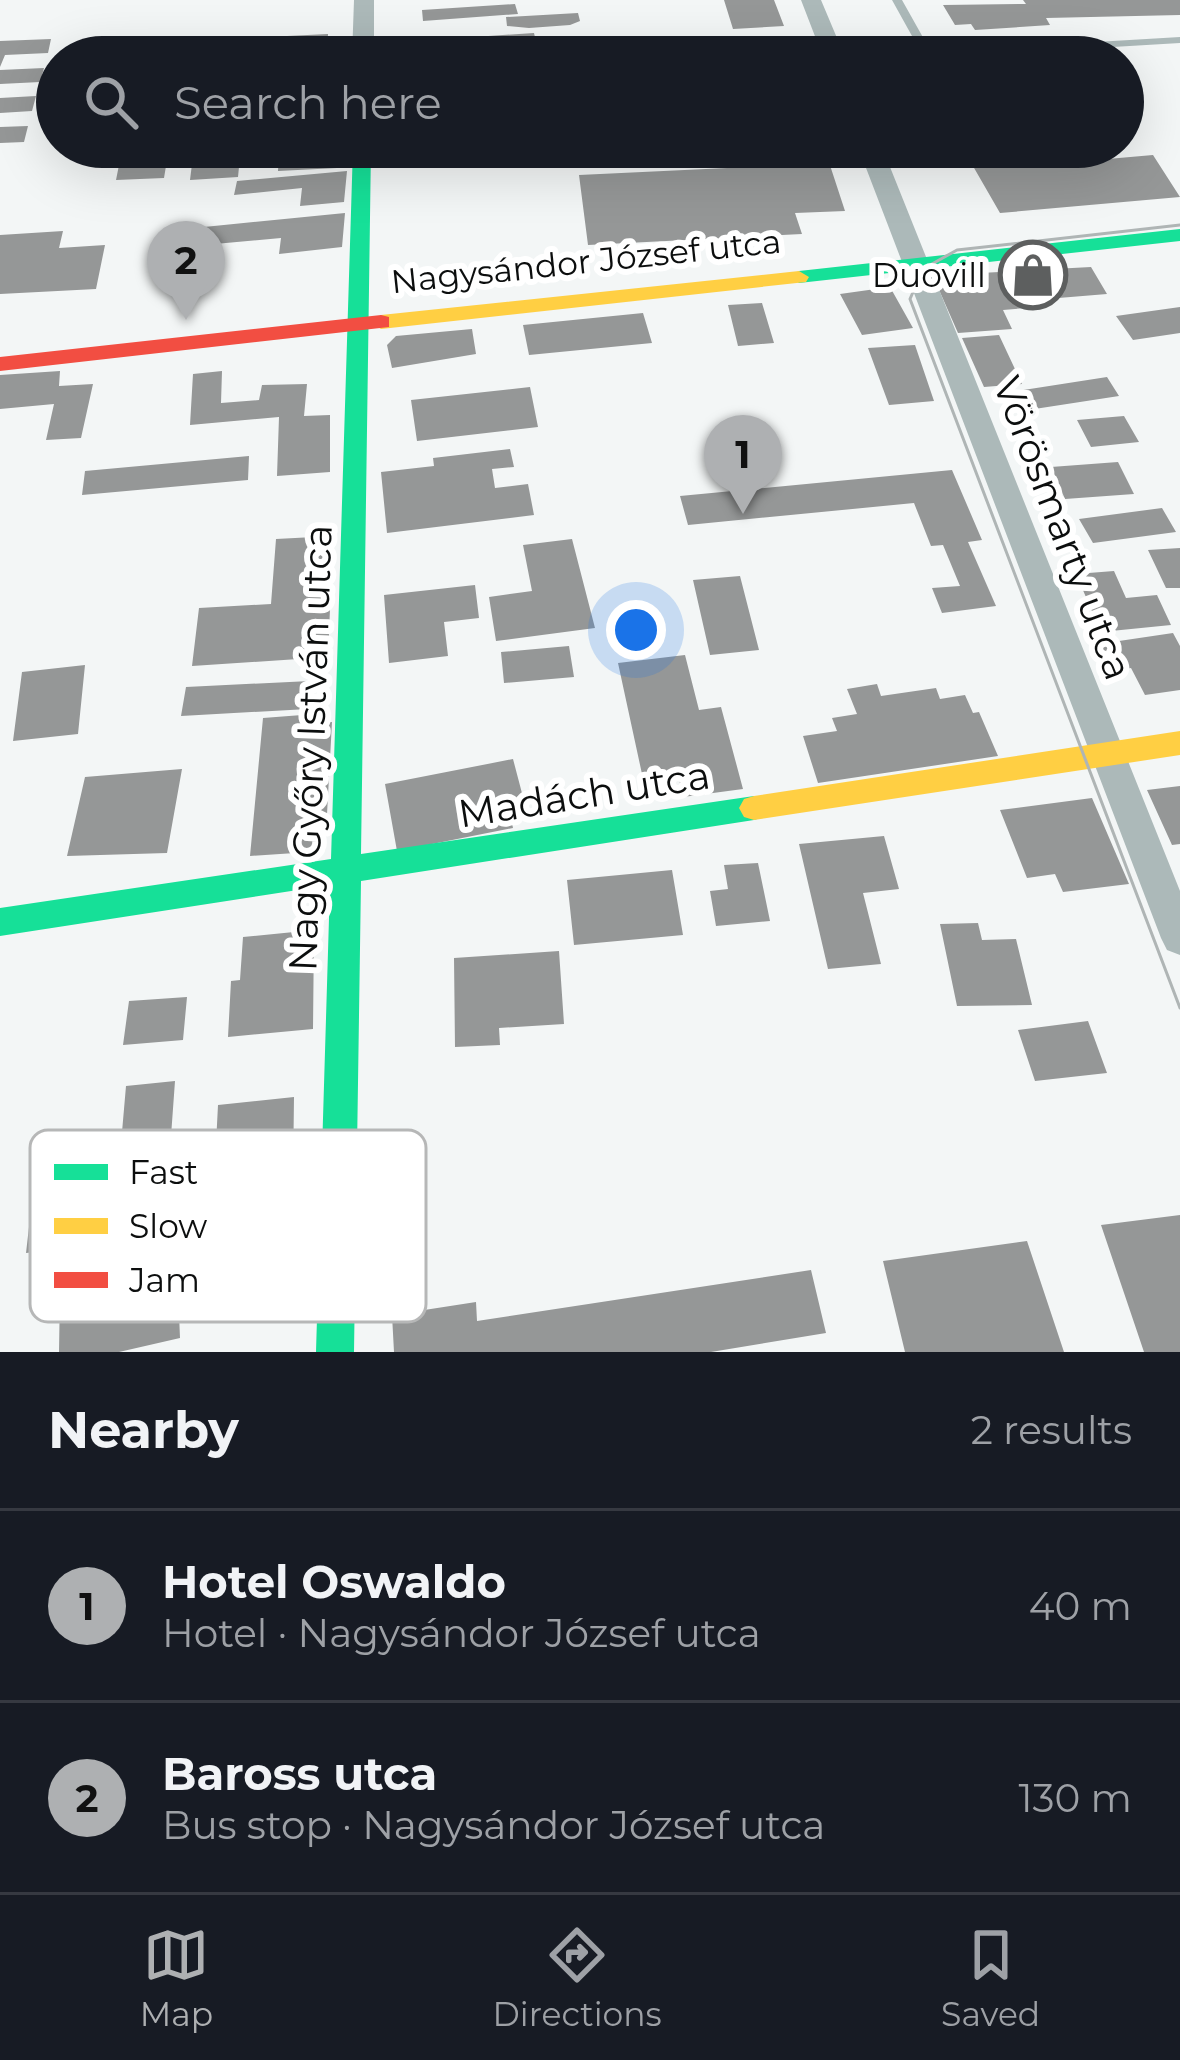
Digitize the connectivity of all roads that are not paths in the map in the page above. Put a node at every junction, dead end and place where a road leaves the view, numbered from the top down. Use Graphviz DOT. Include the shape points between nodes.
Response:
graph roads {
  1 [pos="364,0"];
  2 [pos="811,0"];
  3 [pos="897,0"];
  4 [pos="363,36"];
  5 [pos="826,36"];
  6 [pos="917,36"];
  7 [pos="1180,40"];
  8 [pos="1144,42"];
  9 [pos="362,168"];
  10 [pos="878,168"];
  11 [pos="1180,235"];
  12 [pos="914,261"];
  13 [pos="360,323"];
  14 [pos="0,364"];
  15 [pos="1180,743"];
  16 [pos="1105,751"];
  17 [pos="344,872"];
  18 [pos="0,922"];
  19 [pos="1180,938"];
  20 [pos="339,1130"];
  21 [pos="336,1322"];
  22 [pos="335,1352"];
  1 -- 4 [label="street"];
  2 -- 5 [label="street"];
  3 -- 6 [label="lane"];
  7 -- 8 [label="lane"];
  9 -- 13 [label="street, Nagy Győry István utca"];
  10 -- 12 [label="street, Vörösmarty utca"];
  11 -- 12 [label="street, Nagysándor József utca"];
  12 -- 13 [label="street, Nagysándor József utca"];
  12 -- 16 [label="street, Vörösmarty utca"];
  13 -- 14 [label="street, Nagysándor József utca"];
  13 -- 17 [label="street, Nagy Győry István utca"];
  15 -- 16 [label="street, Madách utca"];
  16 -- 17 [label="street, Madách utca"];
  16 -- 19 [label="street, Vörösmarty utca"];
  17 -- 18 [label="street, Madách utca"];
  17 -- 20 [label="street, Nagy Győry István utca"];
  21 -- 22 [label="street, Nagy Győry István utca"];
}
